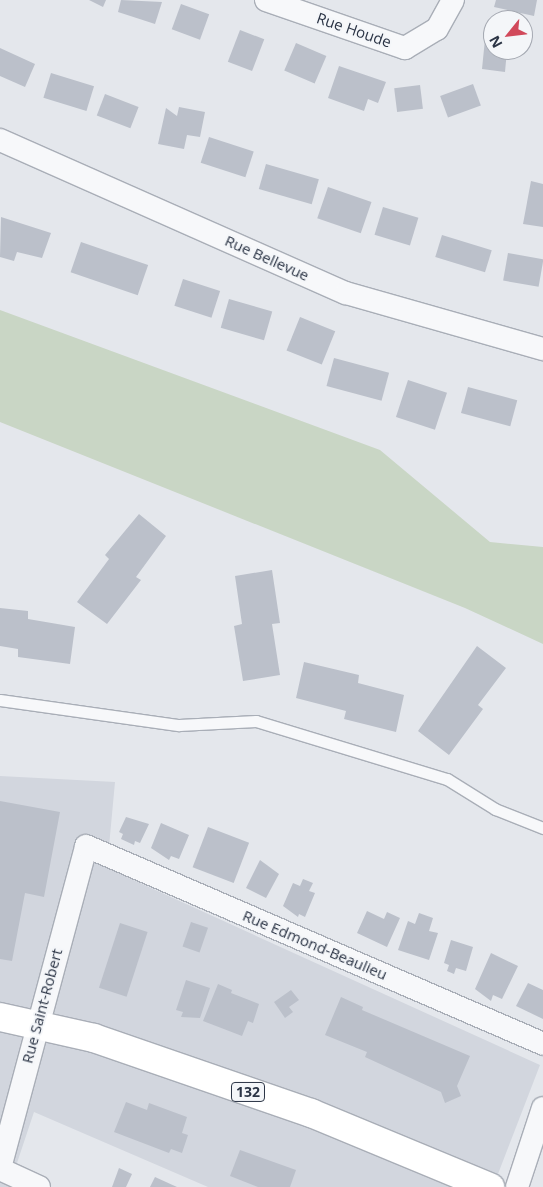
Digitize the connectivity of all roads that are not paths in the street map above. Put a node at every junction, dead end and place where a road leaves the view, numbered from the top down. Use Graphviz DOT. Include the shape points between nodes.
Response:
graph roads {
  1 [pos="266,0"];
  2 [pos="453,0"];
  3 [pos="0,140"];
  4 [pos="543,349"];
  5 [pos="0,700"];
  6 [pos="543,828"];
  7 [pos="86,846"];
  8 [pos="0,1017"];
  9 [pos="36,1025"];
  10 [pos="543,1044"];
  11 [pos="543,1108"];
  12 [pos="0,1168"];
  13 [pos="39,1187"];
  14 [pos="490,1187"];
  15 [pos="517,1187"];
  1 -- 2 [label="street, Rue Houde" via="405,48 437,29"];
  3 -- 4 [label="street, Rue Bellevue" via="346,293"];
  5 -- 6 [label="lane" via="179,725 256,721 446,779 495,809"];
  7 -- 9 [label="street, Rue Saint-Robert"];
  7 -- 10 [label="street, Rue Edmond-Beaulieu"];
  8 -- 9 [label="main road, 132"];
  9 -- 12 [label="street, Rue Saint-Robert"];
  9 -- 14 [label="main road, 132" via="94,1038 311,1114"];
  11 -- 15 [label="street"];
  12 -- 13 [label="street"];
}
